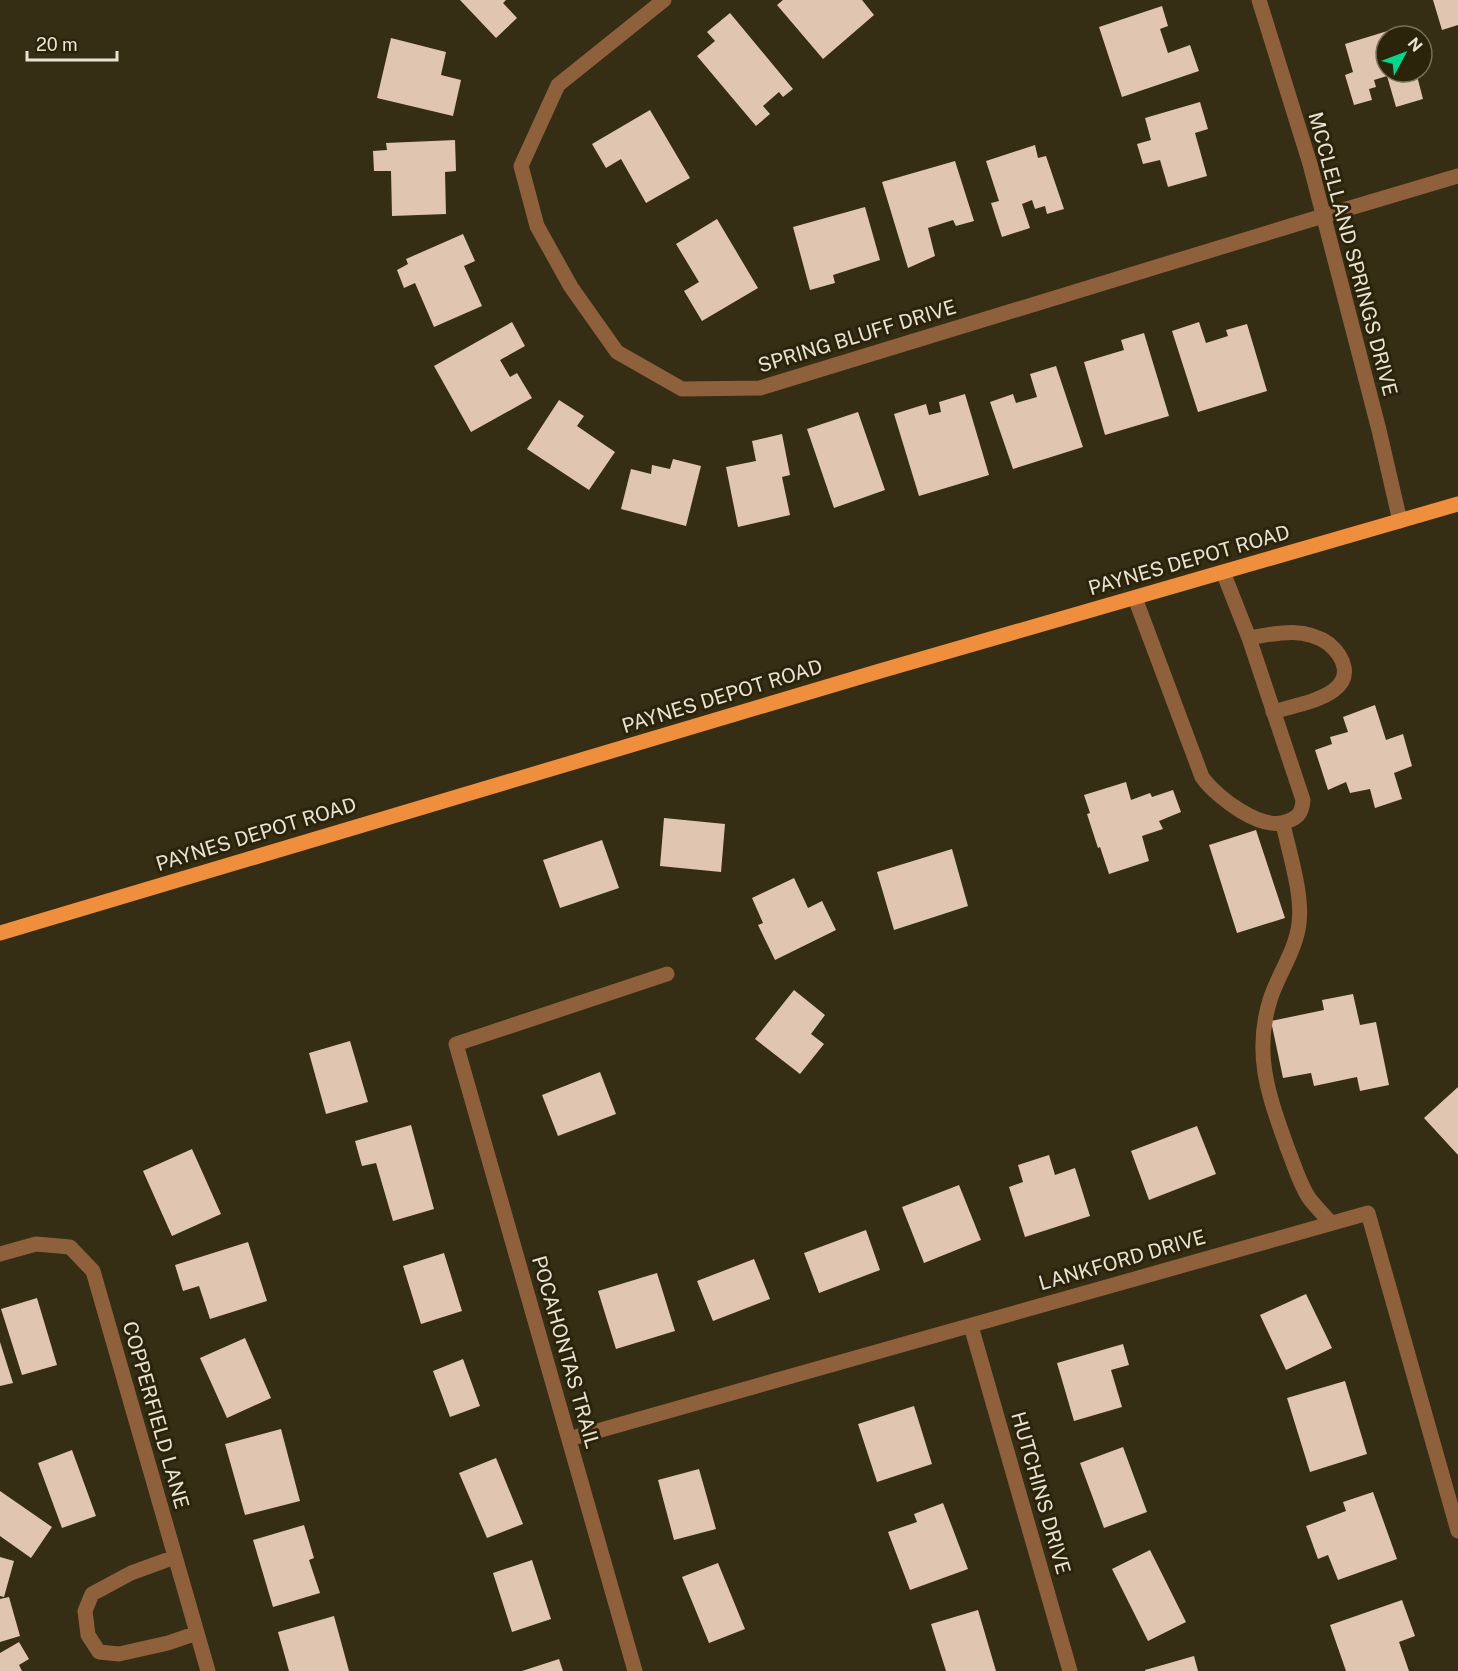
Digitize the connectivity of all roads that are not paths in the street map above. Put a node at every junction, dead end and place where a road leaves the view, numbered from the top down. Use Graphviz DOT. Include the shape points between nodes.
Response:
graph roads {
  1 [pos="664,0"];
  2 [pos="1259,0"];
  3 [pos="1458,176"];
  4 [pos="1323,216"];
  5 [pos="1458,504"];
  6 [pos="1401,521"];
  7 [pos="1223,572"];
  8 [pos="1135,598"];
  9 [pos="1249,638"];
  10 [pos="1273,712"];
  11 [pos="1283,824"];
  12 [pos="0,933"];
  13 [pos="667,974"];
  14 [pos="1330,1222"];
  15 [pos="0,1254"];
  16 [pos="971,1326"];
  17 [pos="569,1439"];
  18 [pos="1458,1531"];
  19 [pos="175,1557"];
  20 [pos="197,1633"];
  21 [pos="208,1671"];
  22 [pos="635,1671"];
  23 [pos="1070,1671"];
  1 -- 4 [label="street, SPRING BLUFF DRIVE" via="558,85 521,166 537,226 571,287 617,352 682,389 760,388"];
  2 -- 4 [label="street, MCCLELLAND SPRINGS DRIVE"];
  3 -- 4 [label="street, SPRING BLUFF DRIVE"];
  4 -- 6 [label="street, MCCLELLAND SPRINGS DRIVE"];
  5 -- 6 [label="main road, PAYNES DEPOT ROAD"];
  6 -- 7 [label="main road, PAYNES DEPOT ROAD"];
  7 -- 8 [label="main road, PAYNES DEPOT ROAD"];
  7 -- 9 [label="street"];
  8 -- 11 [label="street" via="1202,777 1212,790 1251,817"];
  8 -- 12 [label="main road, PAYNES DEPOT ROAD"];
  9 -- 10 [label="street"];
  9 -- 10 [label="street" via="1289,632 1310,634 1322,639 1343,660 1344,678 1332,692"];
  10 -- 11 [label="street" via="1303,800 1302,810"];
  11 -- 14 [label="street" via="1299,904 1299,924 1293,948 1270,998 1265,1021 1264,1078 1301,1185"];
  13 -- 17 [label="street, POCAHONTAS TRAIL" via="456,1044"];
  14 -- 16 [label="street, LANKFORD DRIVE"];
  14 -- 18 [label="street, LANKFORD DRIVE" via="1368,1213"];
  15 -- 19 [label="street, COPPERFIELD LANE" via="36,1245 70,1247 93,1271"];
  16 -- 17 [label="street, LANKFORD DRIVE"];
  16 -- 23 [label="street, HUTCHINS DRIVE"];
  17 -- 22 [label="street, POCAHONTAS TRAIL"];
  19 -- 20 [label="street, COPPERFIELD LANE"];
  19 -- 20 [label="street" via="131,1573 92,1594 84,1611 88,1635 99,1652 118,1654"];
  20 -- 21 [label="street, COPPERFIELD LANE"];
}
